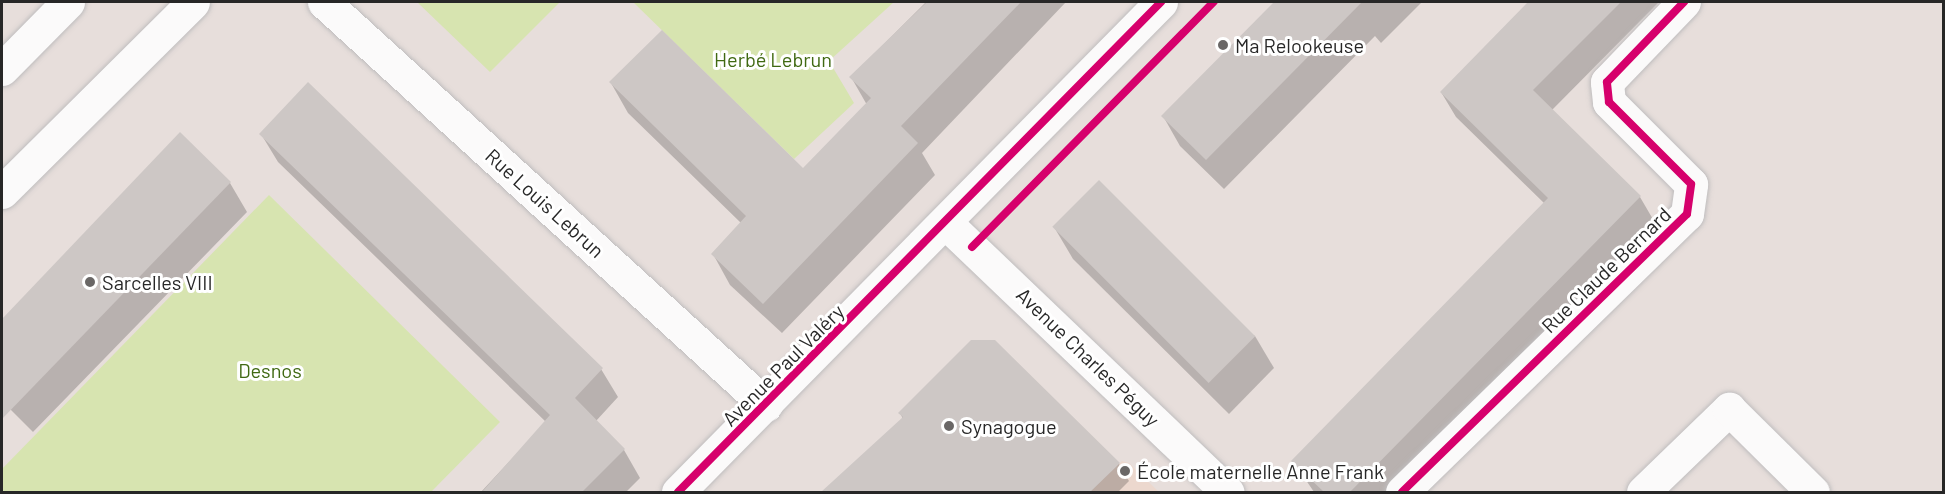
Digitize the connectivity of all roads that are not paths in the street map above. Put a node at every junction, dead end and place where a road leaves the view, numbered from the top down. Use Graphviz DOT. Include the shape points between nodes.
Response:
graph roads {
  1 [pos="68,2"];
  2 [pos="193,2"];
  3 [pos="324,2"];
  4 [pos="1161,2"];
  5 [pos="1684,2"];
  6 [pos="2,69"];
  7 [pos="2,192"];
  8 [pos="947,224"];
  9 [pos="766,405"];
  10 [pos="678,492"];
  11 [pos="1227,492"];
  12 [pos="1402,492"];
  13 [pos="1643,492"];
  14 [pos="1813,492"];
  1 -- 6 [label="street"];
  2 -- 7 [label="street"];
  3 -- 9 [label="street, Rue Louis Lebrun"];
  4 -- 8 [label="street, Avenue Paul Valéry"];
  5 -- 12 [label="street, Rue Claude Bernard" via="1607,82 1609,102 1691,184 1687,214"];
  8 -- 9 [label="street, Avenue Paul Valéry"];
  8 -- 11 [label="street, Avenue Charles Péguy"];
  9 -- 10 [label="street, Avenue Paul Valéry"];
  13 -- 14 [label="street" via="1730,409"];
}
